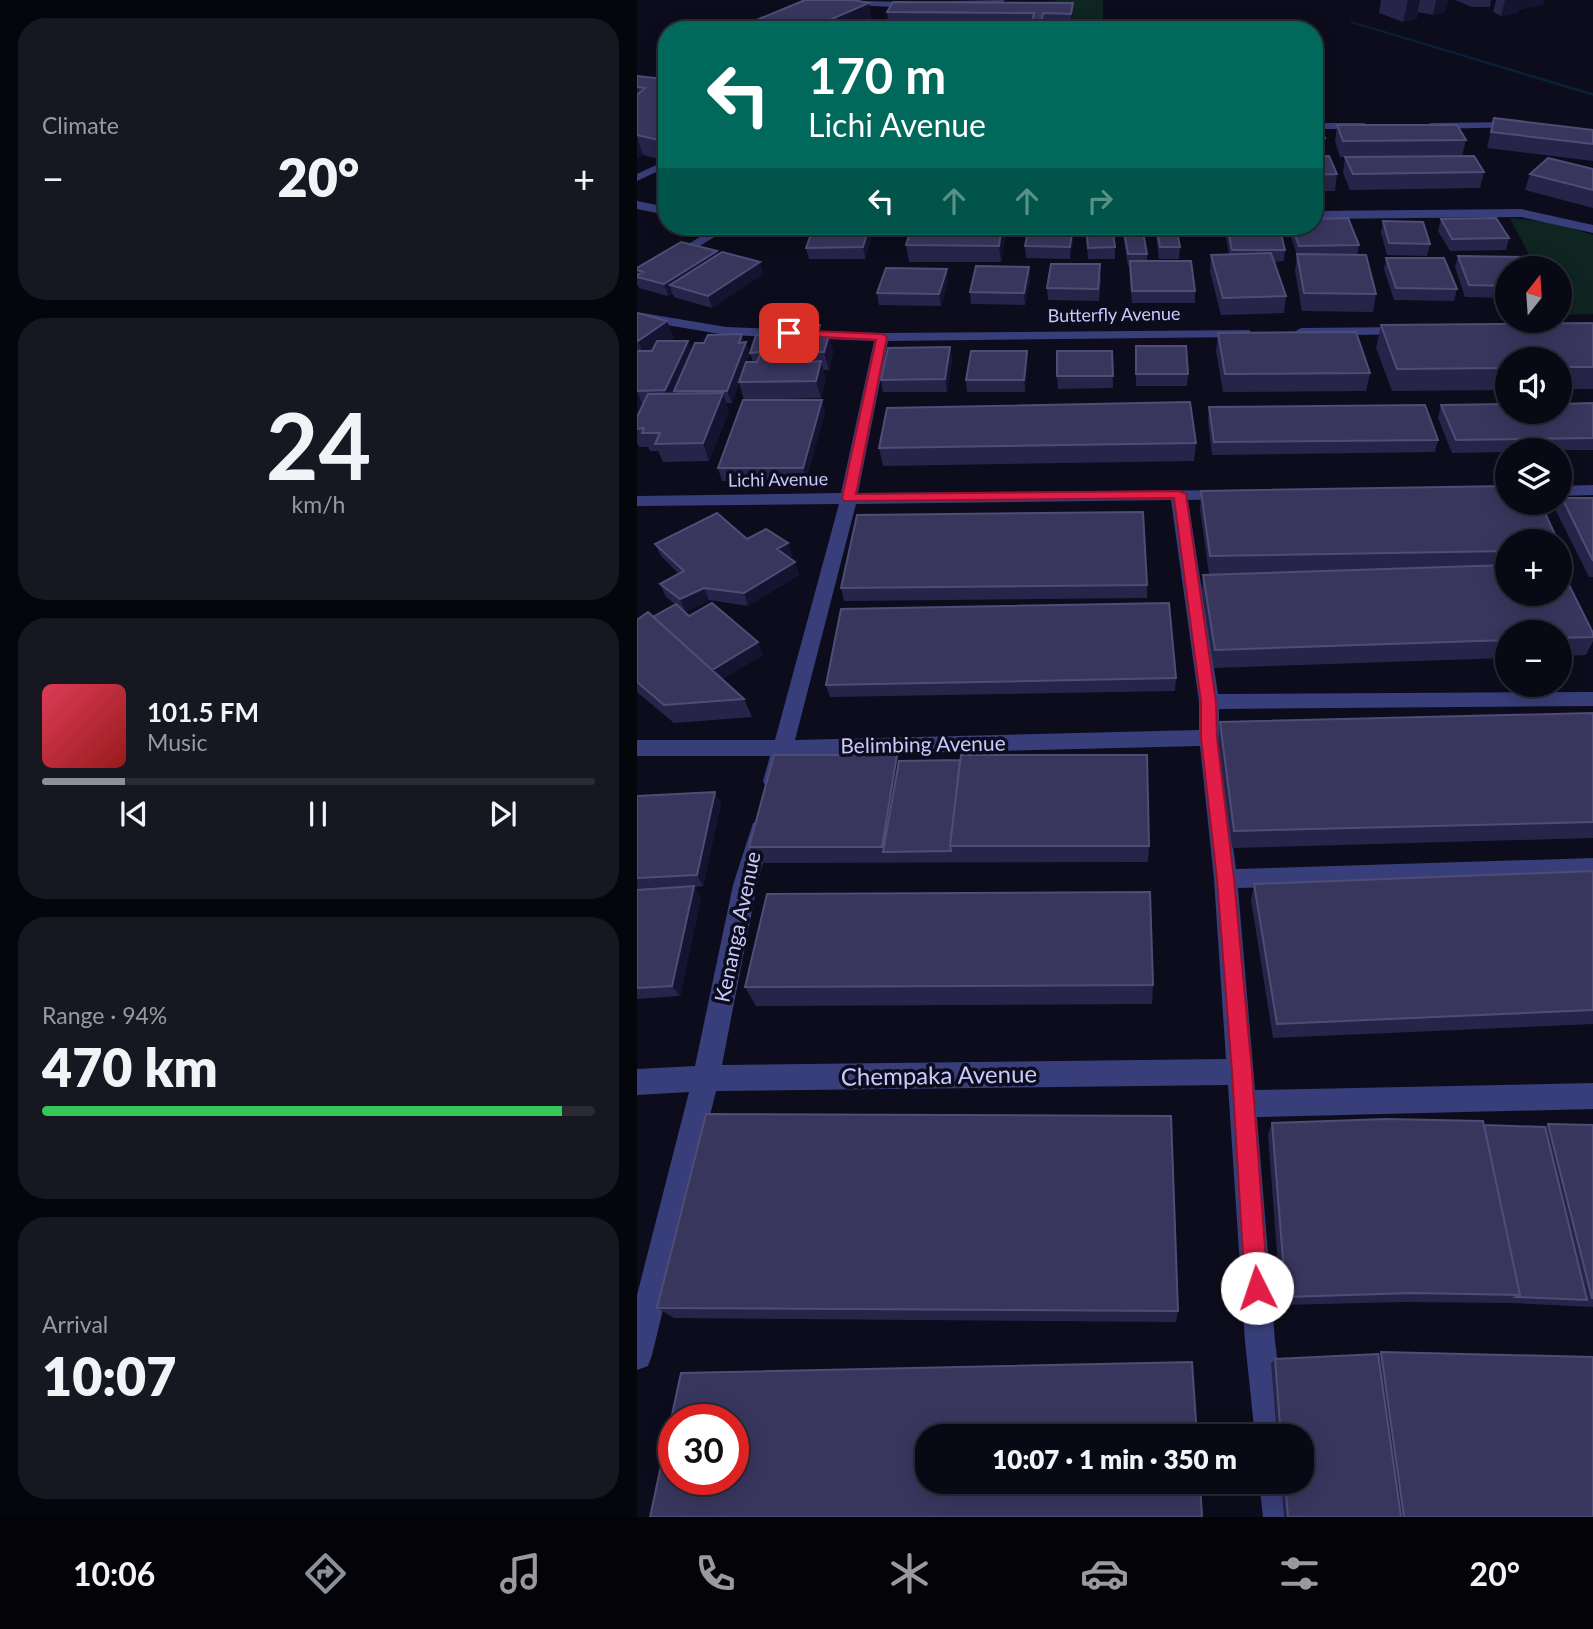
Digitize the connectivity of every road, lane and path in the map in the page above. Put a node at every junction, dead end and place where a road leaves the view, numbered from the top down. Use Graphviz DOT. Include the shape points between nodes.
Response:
graph roads {
  1 [pos="821,0"];
  2 [pos="1001,0"];
  3 [pos="1534,125"];
  4 [pos="1323,126"];
  5 [pos="1371,126"];
  6 [pos="1415,126"];
  7 [pos="658,168"];
  8 [pos="637,178"];
  9 [pos="1323,215"];
  10 [pos="1593,229"];
  11 [pos="711,235"];
  12 [pos="637,281"];
  13 [pos="637,316"];
  14 [pos="1419,331"];
  15 [pos="1281,332"];
  16 [pos="1254,333"];
  17 [pos="882,337"];
  18 [pos="1593,490"];
  19 [pos="1572,491"];
  20 [pos="1179,494"];
  21 [pos="1243,494"];
  22 [pos="849,498"];
  23 [pos="637,501"];
  24 [pos="1593,699"];
  25 [pos="1209,702"];
  26 [pos="1209,738"];
  27 [pos="637,748"];
  28 [pos="783,748"];
  29 [pos="1593,868"];
  30 [pos="1226,879"];
  31 [pos="1242,1072"];
  32 [pos="706,1078"];
  33 [pos="637,1082"];
  34 [pos="1593,1096"];
  35 [pos="1243,1104"];
  36 [pos="637,1355"];
  37 [pos="1270,1424"];
  38 [pos="1277,1494"];
  39 [pos="1280,1517"];
  1 -- 2 [label="street" via="919,5"];
  3 -- 6 [label="street"];
  4 -- 5 [label="street"];
  7 -- 8 [label="street"];
  9 -- 10 [label="street" via="1521,213"];
  11 -- 12 [label="street"];
  13 -- 17 [label="street, Butterfly Avenue" via="717,330"];
  14 -- 15 [label="street"];
  16 -- 17 [label="street, Butterfly Avenue"];
  17 -- 22 [label="street, Kenanga Avenue"];
  18 -- 19 [label="street"];
  20 -- 21 [label="street, Lichi Avenue"];
  20 -- 22 [label="street, Lichi Avenue"];
  20 -- 25 [label="street"];
  22 -- 23 [label="street, Lichi Avenue"];
  22 -- 28 [label="street, Kenanga Avenue"];
  24 -- 25 [label="street"];
  25 -- 26 [label="street"];
  26 -- 28 [label="street, Belimbing Avenue"];
  26 -- 30 [label="street"];
  27 -- 28 [label="street, Belimbing Avenue"];
  28 -- 32 [label="street, Kenanga Avenue" via="745,885"];
  29 -- 30 [label="street"];
  30 -- 31 [label="street"];
  31 -- 32 [label="street, Chempaka Avenue"];
  31 -- 35 [label="street"];
  32 -- 33 [label="street, Chempaka Avenue"];
  32 -- 36 [label="street, Kenanga Avenue"];
  34 -- 35 [label="street"];
  35 -- 37 [label="street"];
  38 -- 39 [label="street"];
}
